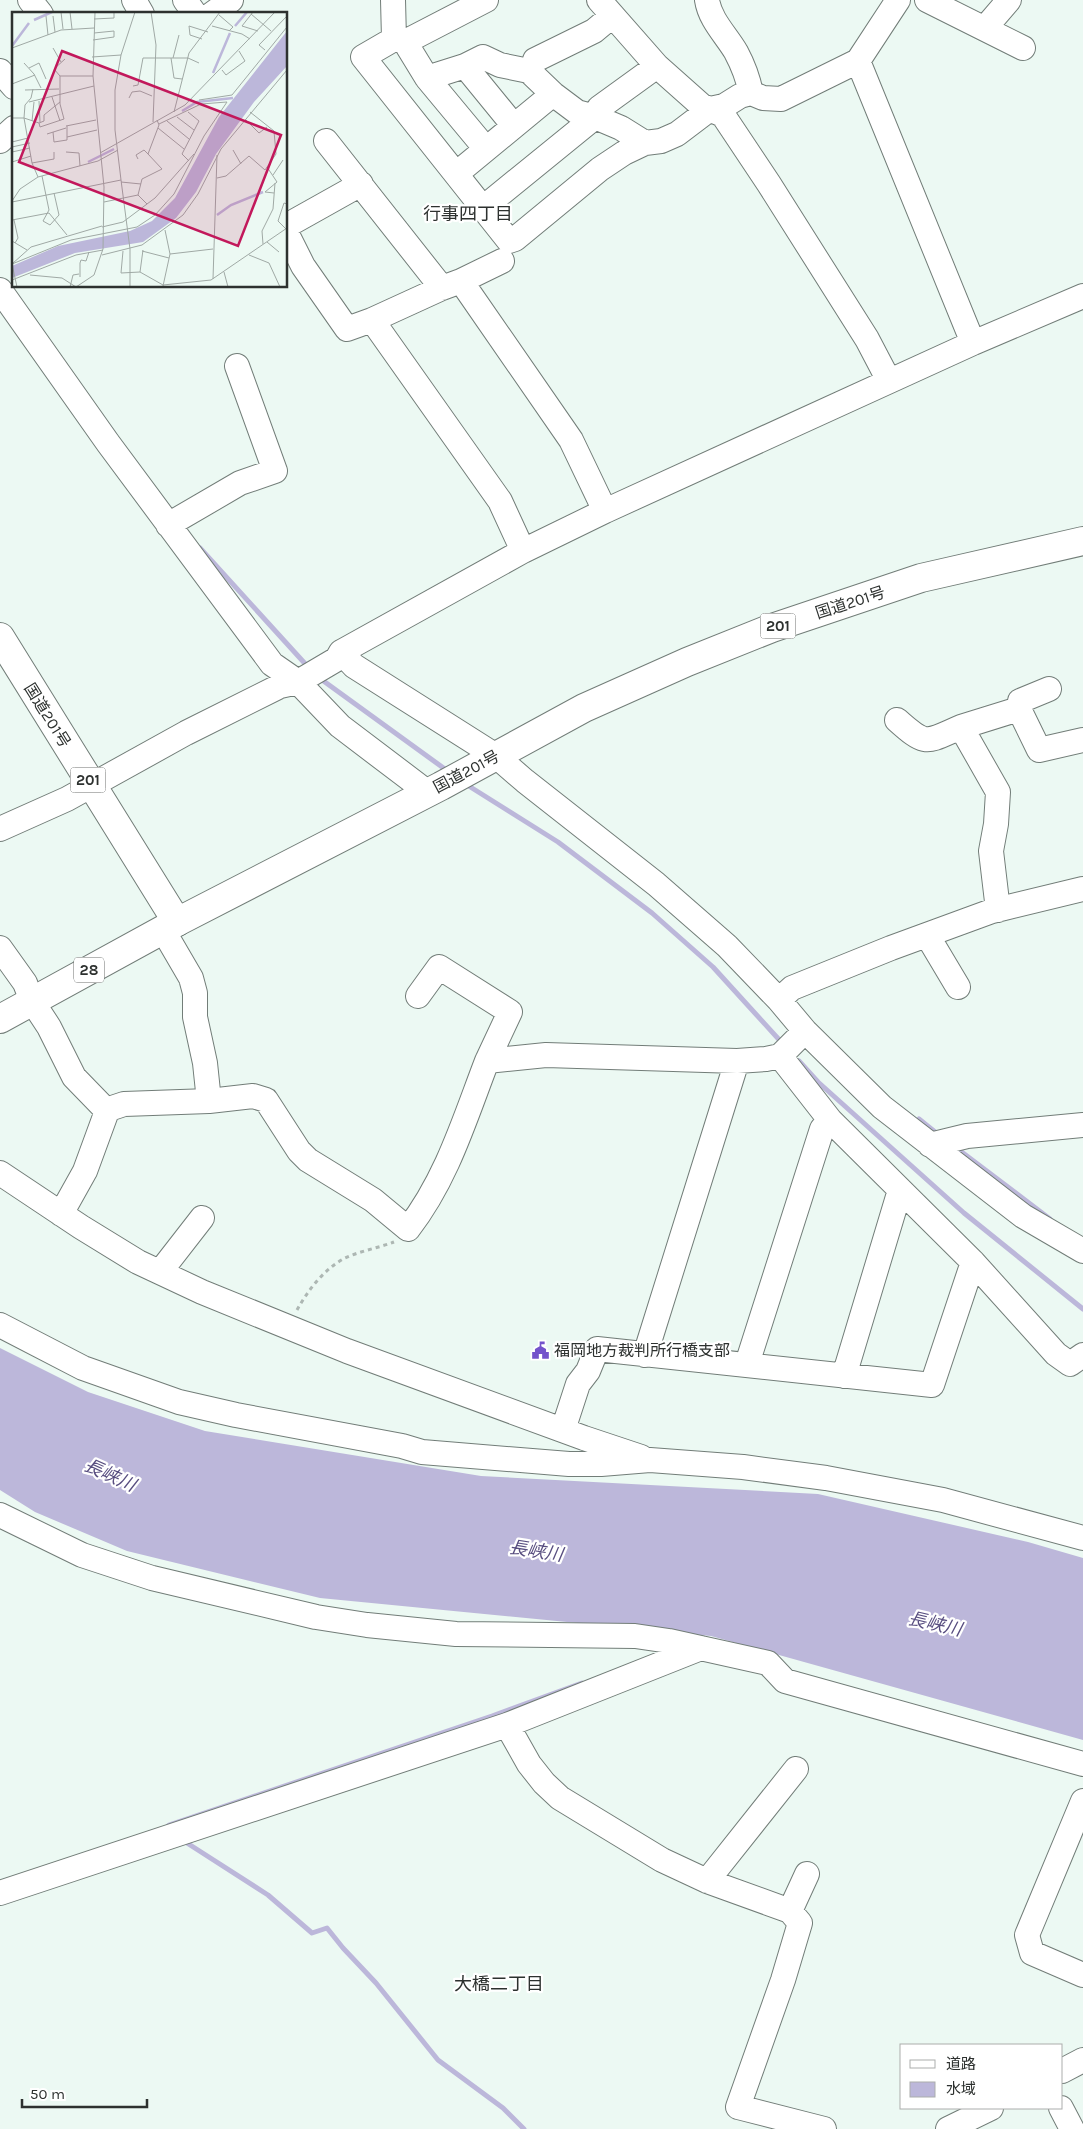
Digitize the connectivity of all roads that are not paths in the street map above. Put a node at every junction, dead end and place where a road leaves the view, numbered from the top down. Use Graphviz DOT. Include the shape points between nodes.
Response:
graph roads {
  1 [pos="30,0"];
  2 [pos="134,0"];
  3 [pos="185,0"];
  4 [pos="231,0"];
  5 [pos="393,0"];
  6 [pos="486,0"];
  7 [pos="707,0"];
  8 [pos="898,0"];
  9 [pos="927,0"];
  10 [pos="1009,0"];
  11 [pos="606,8"];
  12 [pos="39,12"];
  13 [pos="141,12"];
  14 [pos="194,12"];
  15 [pos="215,12"];
  16 [pos="985,28"];
  17 [pos="400,40"];
  18 [pos="1023,48"];
  19 [pos="535,60"];
  20 [pos="858,61"];
  21 [pos="465,66"];
  22 [pos="657,66"];
  23 [pos="0,71"];
  24 [pos="427,78"];
  25 [pos="12,85"];
  26 [pos="751,93"];
  27 [pos="552,94"];
  28 [pos="710,109"];
  29 [pos="458,115"];
  30 [pos="595,117"];
  31 [pos="514,126"];
  32 [pos="12,130"];
  33 [pos="429,140"];
  34 [pos="0,141"];
  35 [pos="326,141"];
  36 [pos="646,144"];
  37 [pos="486,149"];
  38 [pos="456,174"];
  39 [pos="361,184"];
  40 [pos="483,208"];
  41 [pos="288,225"];
  42 [pos="288,236"];
  43 [pos="502,261"];
  44 [pos="452,284"];
  45 [pos="0,290"];
  46 [pos="1083,296"];
  47 [pos="372,320"];
  48 [pos="973,343"];
  49 [pos="237,366"];
  50 [pos="889,381"];
  51 [pos="605,511"];
  52 [pos="168,525"];
  53 [pos="1083,541"];
  54 [pos="523,551"];
  55 [pos="0,637"];
  56 [pos="339,656"];
  57 [pos="301,680"];
  58 [pos="1049,690"];
  59 [pos="1019,709"];
  60 [pos="897,720"];
  61 [pos="961,727"];
  62 [pos="1083,740"];
  63 [pos="493,757"];
  64 [pos="91,786"];
  65 [pos="434,789"];
  66 [pos="0,829"];
  67 [pos="1083,889"];
  68 [pos="998,910"];
  69 [pos="170,926"];
  70 [pos="927,935"];
  71 [pos="0,948"];
  72 [pos="958,987"];
  73 [pos="418,996"];
  74 [pos="779,1000"];
  75 [pos="32,1001"];
  76 [pos="0,1018"];
  77 [pos="801,1034"];
  78 [pos="780,1056"];
  79 [pos="737,1060"];
  80 [pos="487,1061"];
  81 [pos="209,1101"];
  82 [pos="106,1110"];
  83 [pos="830,1120"];
  84 [pos="1083,1125"];
  85 [pos="930,1145"];
  86 [pos="0,1174"];
  87 [pos="900,1190"];
  88 [pos="62,1214"];
  89 [pos="202,1218"];
  90 [pos="1083,1251"];
  91 [pos="973,1262"];
  92 [pos="160,1272"];
  93 [pos="0,1325"];
  94 [pos="645,1355"];
  95 [pos="1083,1355"];
  96 [pos="747,1364"];
  97 [pos="844,1376"];
  98 [pos="573,1434"];
  99 [pos="650,1460"];
  100 [pos="569,1464"];
  101 [pos="0,1515"];
  102 [pos="1083,1538"];
  103 [pos="701,1648"];
  104 [pos="507,1725"];
  105 [pos="1083,1764"];
  106 [pos="796,1769"];
  107 [pos="1083,1801"];
  108 [pos="808,1874"];
  109 [pos="707,1881"];
  110 [pos="0,1893"];
  111 [pos="790,1911"];
  112 [pos="1083,1975"];
  113 [pos="1083,2060"];
  114 [pos="1063,2071"];
  115 [pos="989,2109"];
  116 [pos="1062,2109"];
  117 [pos="766,2122"];
  118 [pos="824,2129"];
  119 [pos="948,2129"];
  120 [pos="1072,2129"];
  1 -- 12 [label="street"];
  2 -- 13 [label="street"];
  3 -- 14 [label="street"];
  4 -- 15 [label="street"];
  5 -- 17 [label="street"];
  6 -- 17 [label="street"];
  7 -- 26 [label="street" via="708,11 747,74"];
  8 -- 20 [label="street"];
  9 -- 16 [label="street"];
  10 -- 16 [label="street"];
  11 -- 19 [label="street" via="594,31"];
  11 -- 22 [label="street"];
  16 -- 18 [label="street"];
  17 -- 24 [label="street"];
  17 -- 33 [label="street" via="363,56"];
  20 -- 26 [label="street" via="781,98 763,98"];
  20 -- 48 [label="street"];
  21 -- 24 [label="street"];
  21 -- 27 [label="street" via="483,57 500,65 529,71"];
  21 -- 31 [label="street"];
  22 -- 28 [label="street" via="702,106"];
  22 -- 30 [label="street" via="599,108"];
  23 -- 25 [label="street"];
  24 -- 29 [label="street"];
  26 -- 28 [label="street"];
  27 -- 30 [label="street" via="577,112"];
  27 -- 31 [label="street"];
  28 -- 36 [label="street" via="677,134 661,142"];
  28 -- 50 [label="street" via="723,115 769,184 867,339"];
  29 -- 33 [label="street"];
  29 -- 37 [label="street"];
  30 -- 36 [label="street"];
  30 -- 40 [label="street"];
  31 -- 37 [label="street"];
  32 -- 34 [label="street"];
  33 -- 38 [label="street"];
  35 -- 39 [label="street"];
  36 -- 40 [label="street" via="624,153 600,169 515,239 509,241"];
  37 -- 38 [label="street"];
  38 -- 40 [label="street"];
  39 -- 41 [label="street"];
  39 -- 44 [label="street"];
  42 -- 47 [label="street" via="303,266 347,329"];
  43 -- 44 [label="street"];
  44 -- 47 [label="street"];
  44 -- 51 [label="street" via="571,440"];
  45 -- 52 [label="street"];
  46 -- 48 [label="street"];
  47 -- 54 [label="street" via="500,500"];
  48 -- 50 [label="street"];
  49 -- 52 [label="street" via="275,471 240,483"];
  50 -- 51 [label="street"];
  51 -- 54 [label="street"];
  52 -- 57 [label="street" via="272,664"];
  53 -- 63 [label="main road, 国道201号 / 201" via="921,578 772,628 584,708"];
  54 -- 56 [label="street"];
  55 -- 64 [label="main road, 国道201号 / 201"];
  56 -- 57 [label="street"];
  56 -- 63 [label="street"];
  57 -- 64 [label="street" via="280,686 186,733"];
  57 -- 65 [label="street" via="340,726"];
  58 -- 59 [label="street" via="1020,701"];
  59 -- 61 [label="street"];
  59 -- 62 [label="street" via="1039,750"];
  60 -- 61 [label="street" via="917,738 930,740"];
  61 -- 68 [label="street" via="998,792 991,851"];
  63 -- 65 [label="main road, 国道201号 / 201"];
  63 -- 74 [label="street" via="656,884 727,946"];
  64 -- 66 [label="street"];
  64 -- 69 [label="main road, 国道201号 / 201"];
  65 -- 69 [label="main road, 国道201号 / 201"];
  67 -- 68 [label="street"];
  68 -- 70 [label="street"];
  69 -- 75 [label="main road, 28"];
  69 -- 81 [label="street" via="196,993 195,1017"];
  70 -- 72 [label="street"];
  70 -- 74 [label="street" via="792,988"];
  71 -- 75 [label="street" via="25,983"];
  73 -- 80 [label="street" via="439,967 510,1012"];
  74 -- 77 [label="street"];
  75 -- 76 [label="main road, 28"];
  75 -- 82 [label="street" via="74,1076"];
  77 -- 78 [label="street"];
  77 -- 85 [label="street"];
  78 -- 79 [label="street"];
  78 -- 83 [label="street"];
  79 -- 80 [label="street" via="546,1055"];
  79 -- 94 [label="street"];
  80 -- 81 [label="street" via="446,1168 408,1229 373,1200 308,1160 266,1100 254,1096"];
  81 -- 82 [label="street" via="124,1104"];
  82 -- 88 [label="street" via="85,1171"];
  83 -- 87 [label="street"];
  83 -- 96 [label="street" via="822,1129"];
  84 -- 85 [label="street" via="967,1136"];
  85 -- 90 [label="street" via="1023,1216"];
  86 -- 88 [label="street"];
  87 -- 91 [label="street"];
  87 -- 97 [label="street"];
  88 -- 92 [label="street" via="138,1262"];
  89 -- 92 [label="street"];
  91 -- 95 [label="street" via="1056,1354 1070,1364"];
  91 -- 97 [label="street" via="932,1386"];
  92 -- 98 [label="street" via="286,1328"];
  93 -- 100 [label="street" via="82,1368 179,1402 422,1452"];
  94 -- 96 [label="street"];
  94 -- 98 [label="street" via="597,1349 588,1372 578,1384"];
  96 -- 97 [label="street"];
  98 -- 99 [label="street"];
  98 -- 100 [label="street" via="578,1458"];
  99 -- 100 [label="street"];
  99 -- 102 [label="street" via="826,1478 944,1500"];
  101 -- 103 [label="street" via="82,1555 152,1578 316,1617 456,1634 635,1636"];
  103 -- 104 [label="street"];
  103 -- 105 [label="street" via="768,1663 785,1681"];
  104 -- 109 [label="street" via="529,1764 560,1798 662,1860"];
  104 -- 110 [label="street"];
  106 -- 109 [label="street"];
  107 -- 112 [label="street" via="1027,1936 1032,1953"];
  108 -- 111 [label="street"];
  109 -- 111 [label="street"];
  111 -- 117 [label="street" via="800,1922 738,2107"];
  113 -- 114 [label="street"];
  115 -- 119 [label="street"];
  116 -- 120 [label="street"];
  117 -- 118 [label="street"];
}
